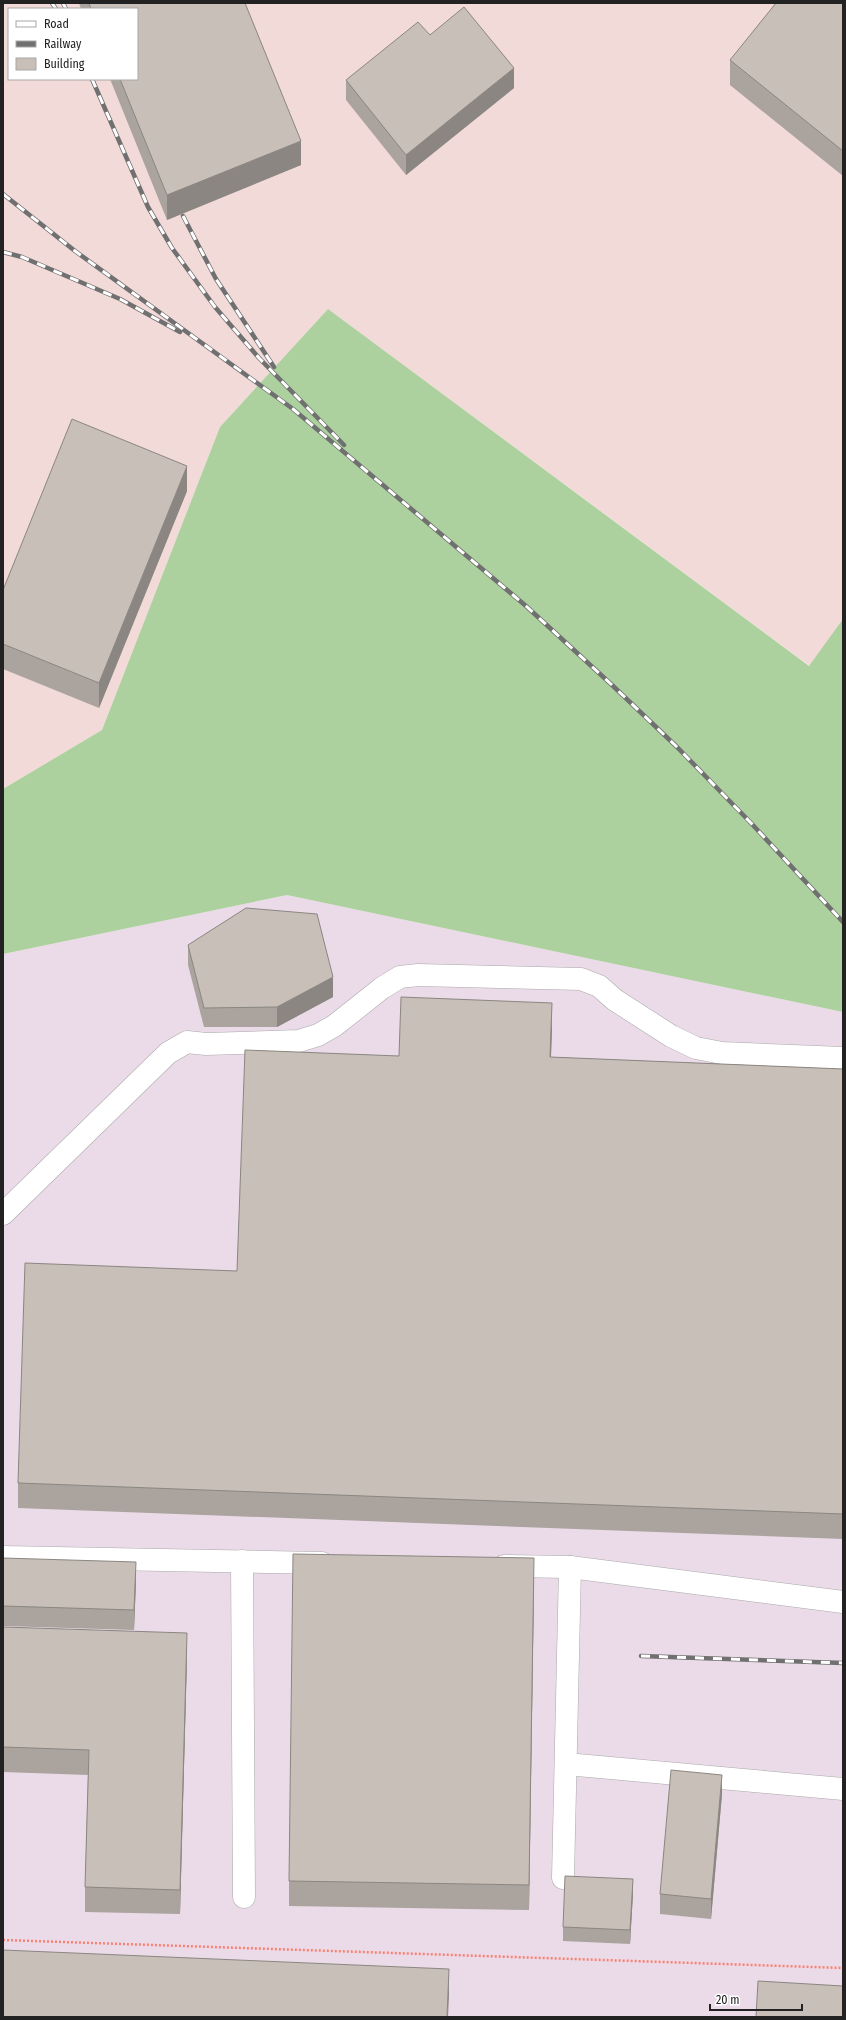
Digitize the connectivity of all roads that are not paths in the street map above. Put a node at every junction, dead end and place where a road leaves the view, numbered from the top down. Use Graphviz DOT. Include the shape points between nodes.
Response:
graph roads {
  1 [pos="843,1058"];
  2 [pos="3,1214"];
  3 [pos="3,1557"];
  4 [pos="242,1561"];
  5 [pos="344,1563"];
  6 [pos="484,1565"];
  7 [pos="570,1567"];
  8 [pos="843,1602"];
  9 [pos="566,1764"];
  10 [pos="843,1789"];
  11 [pos="563,1878"];
  12 [pos="244,1896"];
  1 -- 2 [label="lane" via="722,1053 696,1048 671,1036 615,1000 599,986 581,979 418,974 400,977 334,1026 299,1042 186,1042 168,1053"];
  3 -- 4 [label="lane"];
  4 -- 5 [label="lane"];
  4 -- 12 [label="lane"];
  6 -- 7 [label="lane"];
  7 -- 8 [label="lane"];
  7 -- 9 [label="lane"];
  9 -- 10 [label="lane"];
  9 -- 11 [label="lane"];
}
